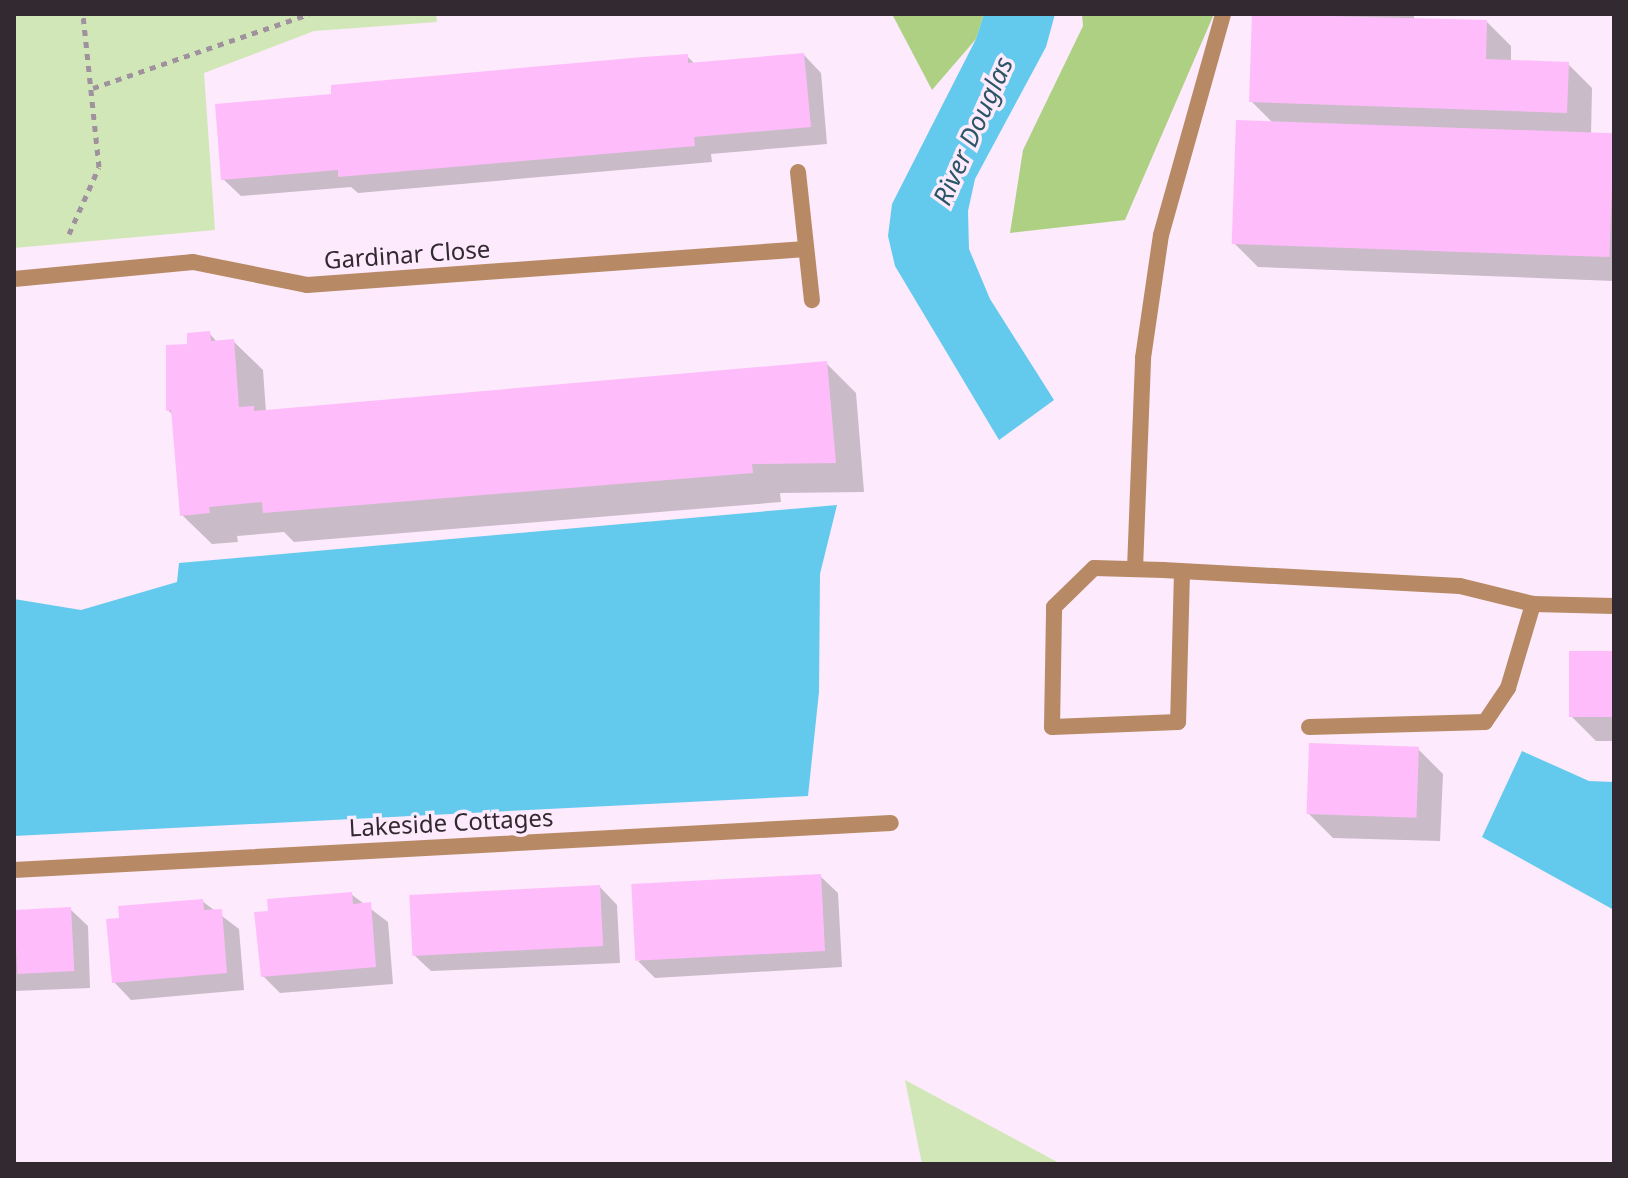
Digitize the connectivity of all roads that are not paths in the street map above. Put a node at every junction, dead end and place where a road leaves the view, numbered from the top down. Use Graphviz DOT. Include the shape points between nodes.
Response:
graph roads {
  1 [pos="1223,14"];
  2 [pos="798,172"];
  3 [pos="806,249"];
  4 [pos="14,279"];
  5 [pos="812,300"];
  6 [pos="1135,569"];
  7 [pos="1182,572"];
  8 [pos="1533,604"];
  9 [pos="1614,606"];
  10 [pos="1309,727"];
  11 [pos="891,823"];
  12 [pos="14,870"];
  1 -- 6 [label="street" via="1161,235 1143,358"];
  2 -- 3 [label="street"];
  3 -- 4 [label="street, Gardinar Close" via="307,285 193,262"];
  3 -- 5 [label="street"];
  6 -- 7 [label="street"];
  6 -- 7 [label="street" via="1094,568 1054,607 1052,727 1178,722"];
  7 -- 8 [label="street" via="1460,586"];
  8 -- 9 [label="street"];
  8 -- 10 [label="street" via="1508,688 1485,722"];
  11 -- 12 [label="street, Lakeside Cottages"];
}
